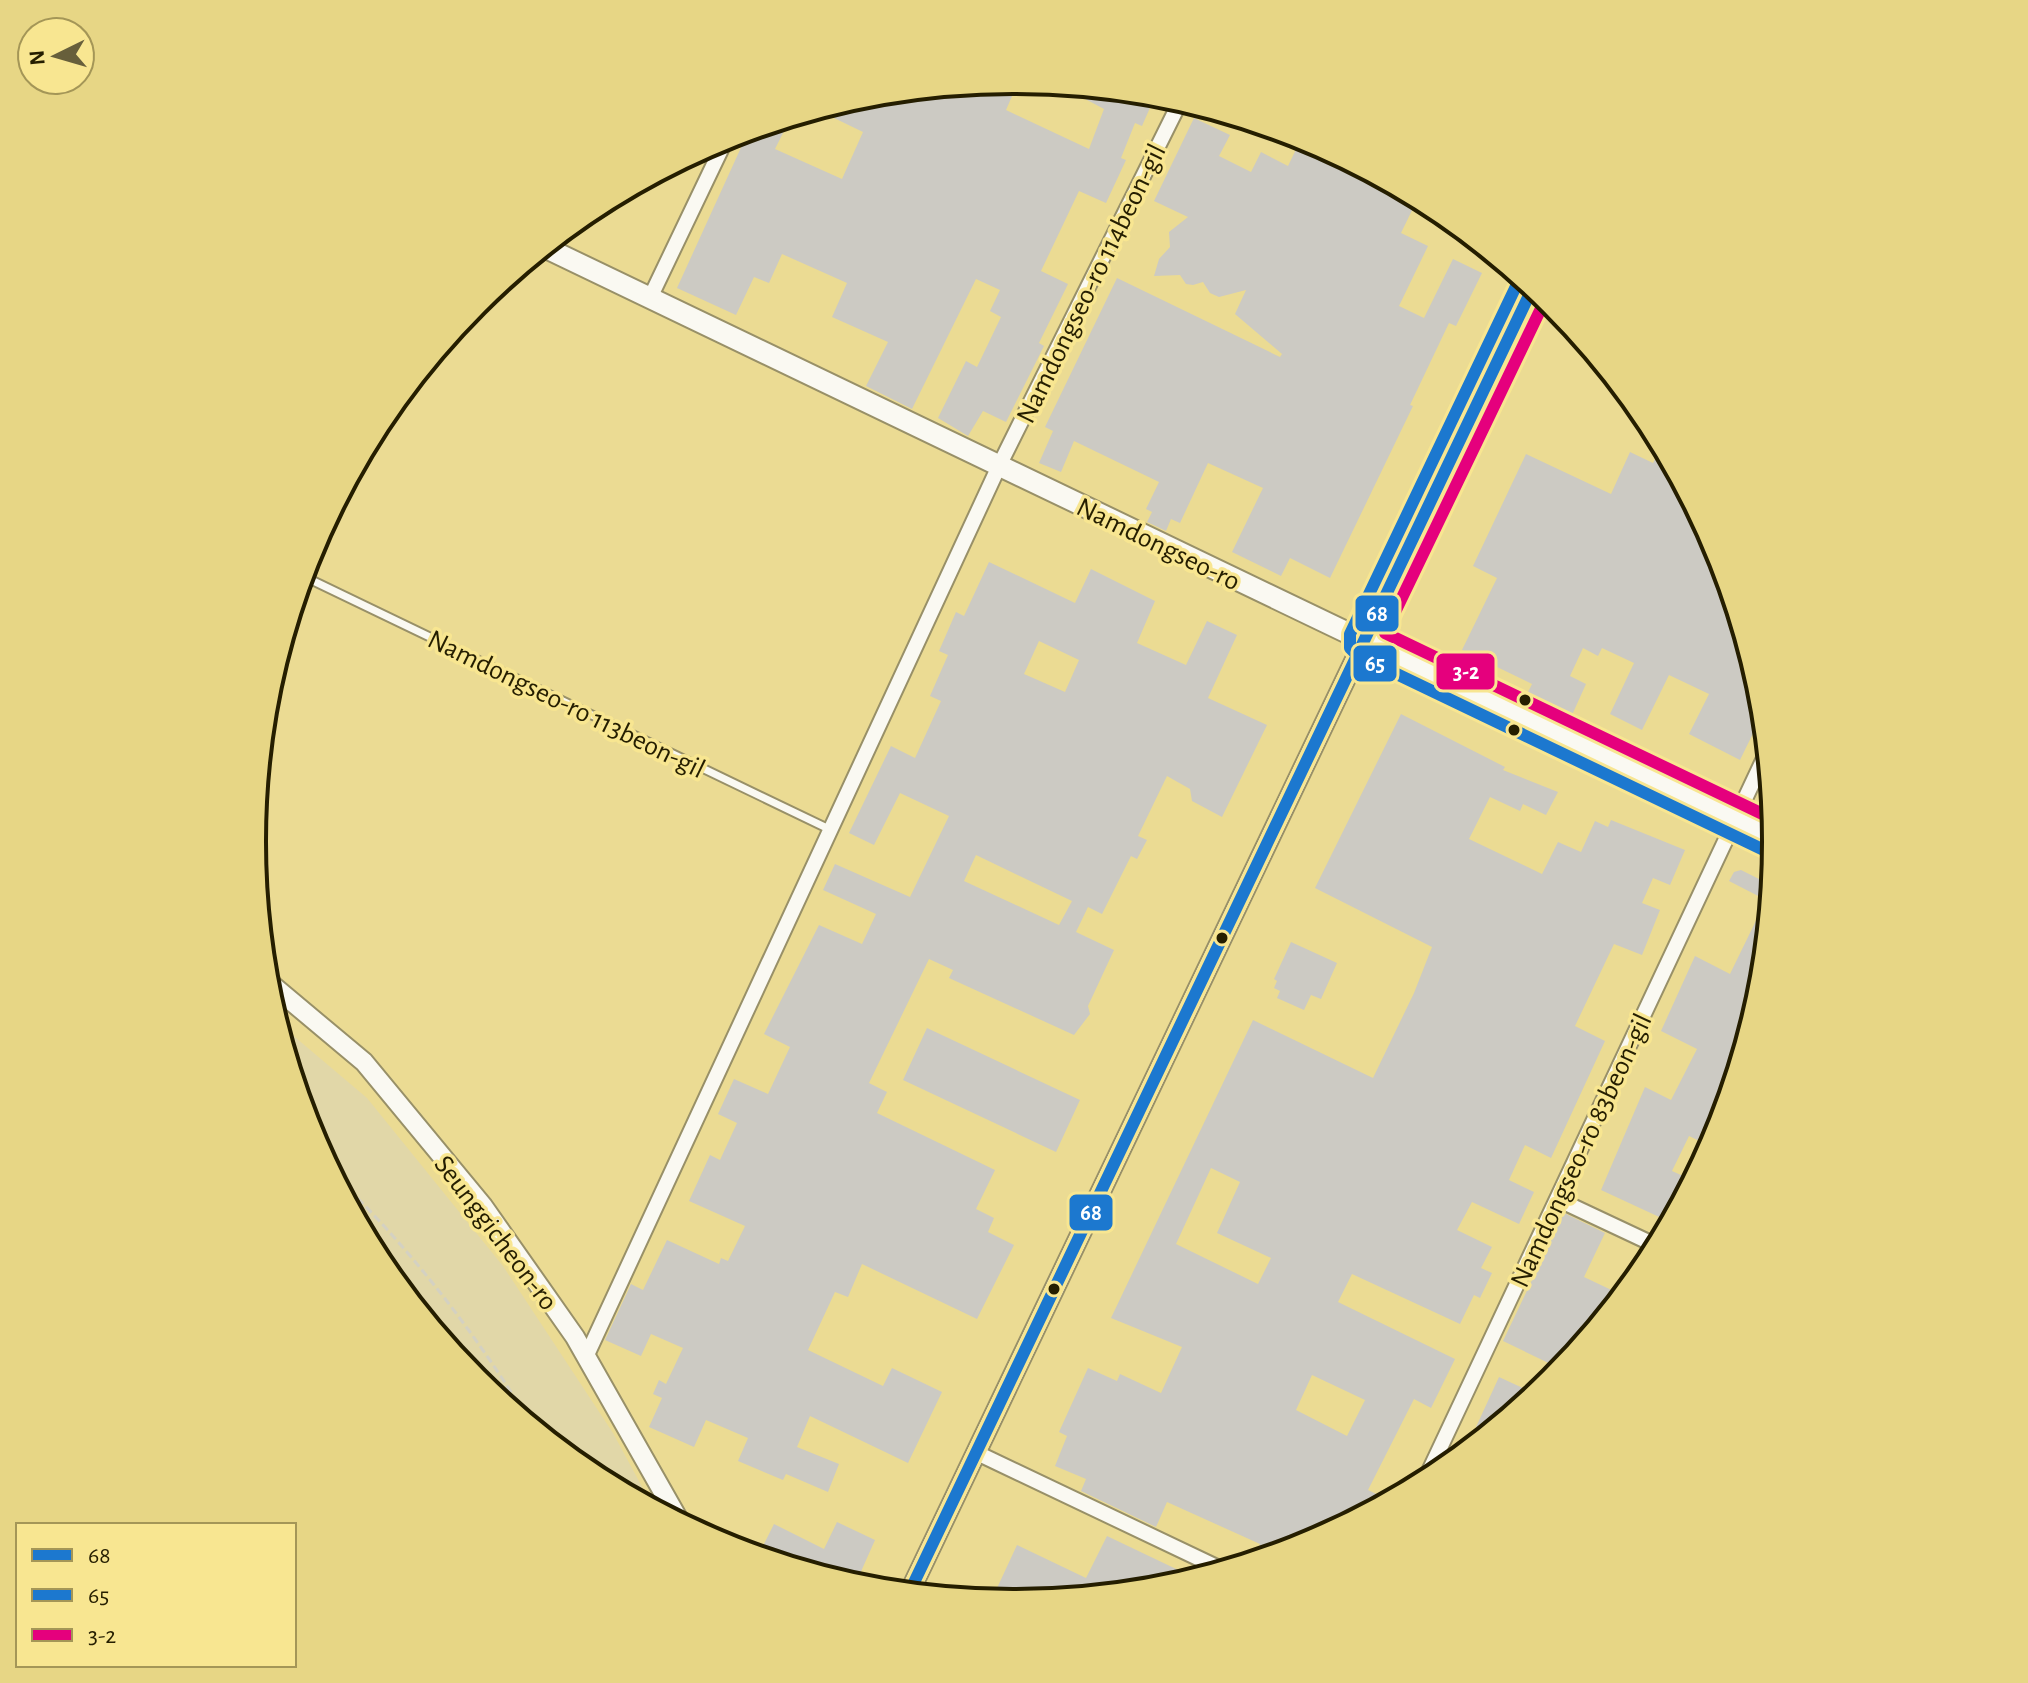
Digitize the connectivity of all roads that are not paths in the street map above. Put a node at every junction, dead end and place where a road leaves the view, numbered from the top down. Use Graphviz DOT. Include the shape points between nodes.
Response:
graph roads {
  1 [pos="1175,112"];
  2 [pos="718,155"];
  3 [pos="554,252"];
  4 [pos="650,298"];
  5 [pos="1528,298"];
  6 [pos="999,466"];
  7 [pos="313,581"];
  8 [pos="1364,641"];
  9 [pos="1758,771"];
  10 [pos="1735,819"];
  11 [pos="831,830"];
  12 [pos="1762,832"];
  13 [pos="283,994"];
  14 [pos="1557,1199"];
  15 [pos="1646,1241"];
  16 [pos="586,1357"];
  17 [pos="975,1452"];
  18 [pos="1435,1459"];
  19 [pos="670,1505"];
  20 [pos="1209,1563"];
  21 [pos="914,1583"];
  1 -- 6 [label="street, Namdongseo-ro 114beon-gil"];
  2 -- 4 [label="street"];
  3 -- 4 [label="main road, Namdongseo-ro"];
  4 -- 6 [label="main road, Namdongseo-ro"];
  5 -- 8 [label="street"];
  6 -- 8 [label="main road, Namdongseo-ro"];
  6 -- 11 [label="street"];
  7 -- 11 [label="lane, Namdongseo-ro 113beon-gil"];
  8 -- 10 [label="main road, Namdongseo-ro"];
  8 -- 17 [label="street"];
  9 -- 10 [label="street, Namdongseo-ro 83beon-gil"];
  10 -- 12 [label="main road, Namdongseo-ro"];
  10 -- 14 [label="street, Namdongseo-ro 83beon-gil"];
  11 -- 16 [label="street"];
  13 -- 16 [label="street, Seunggicheon-ro" via="364,1062 483,1206"];
  14 -- 15 [label="street"];
  14 -- 18 [label="street, Namdongseo-ro 83beon-gil"];
  16 -- 19 [label="street, Seunggicheon-ro"];
  17 -- 20 [label="street"];
  17 -- 21 [label="street"];
}
